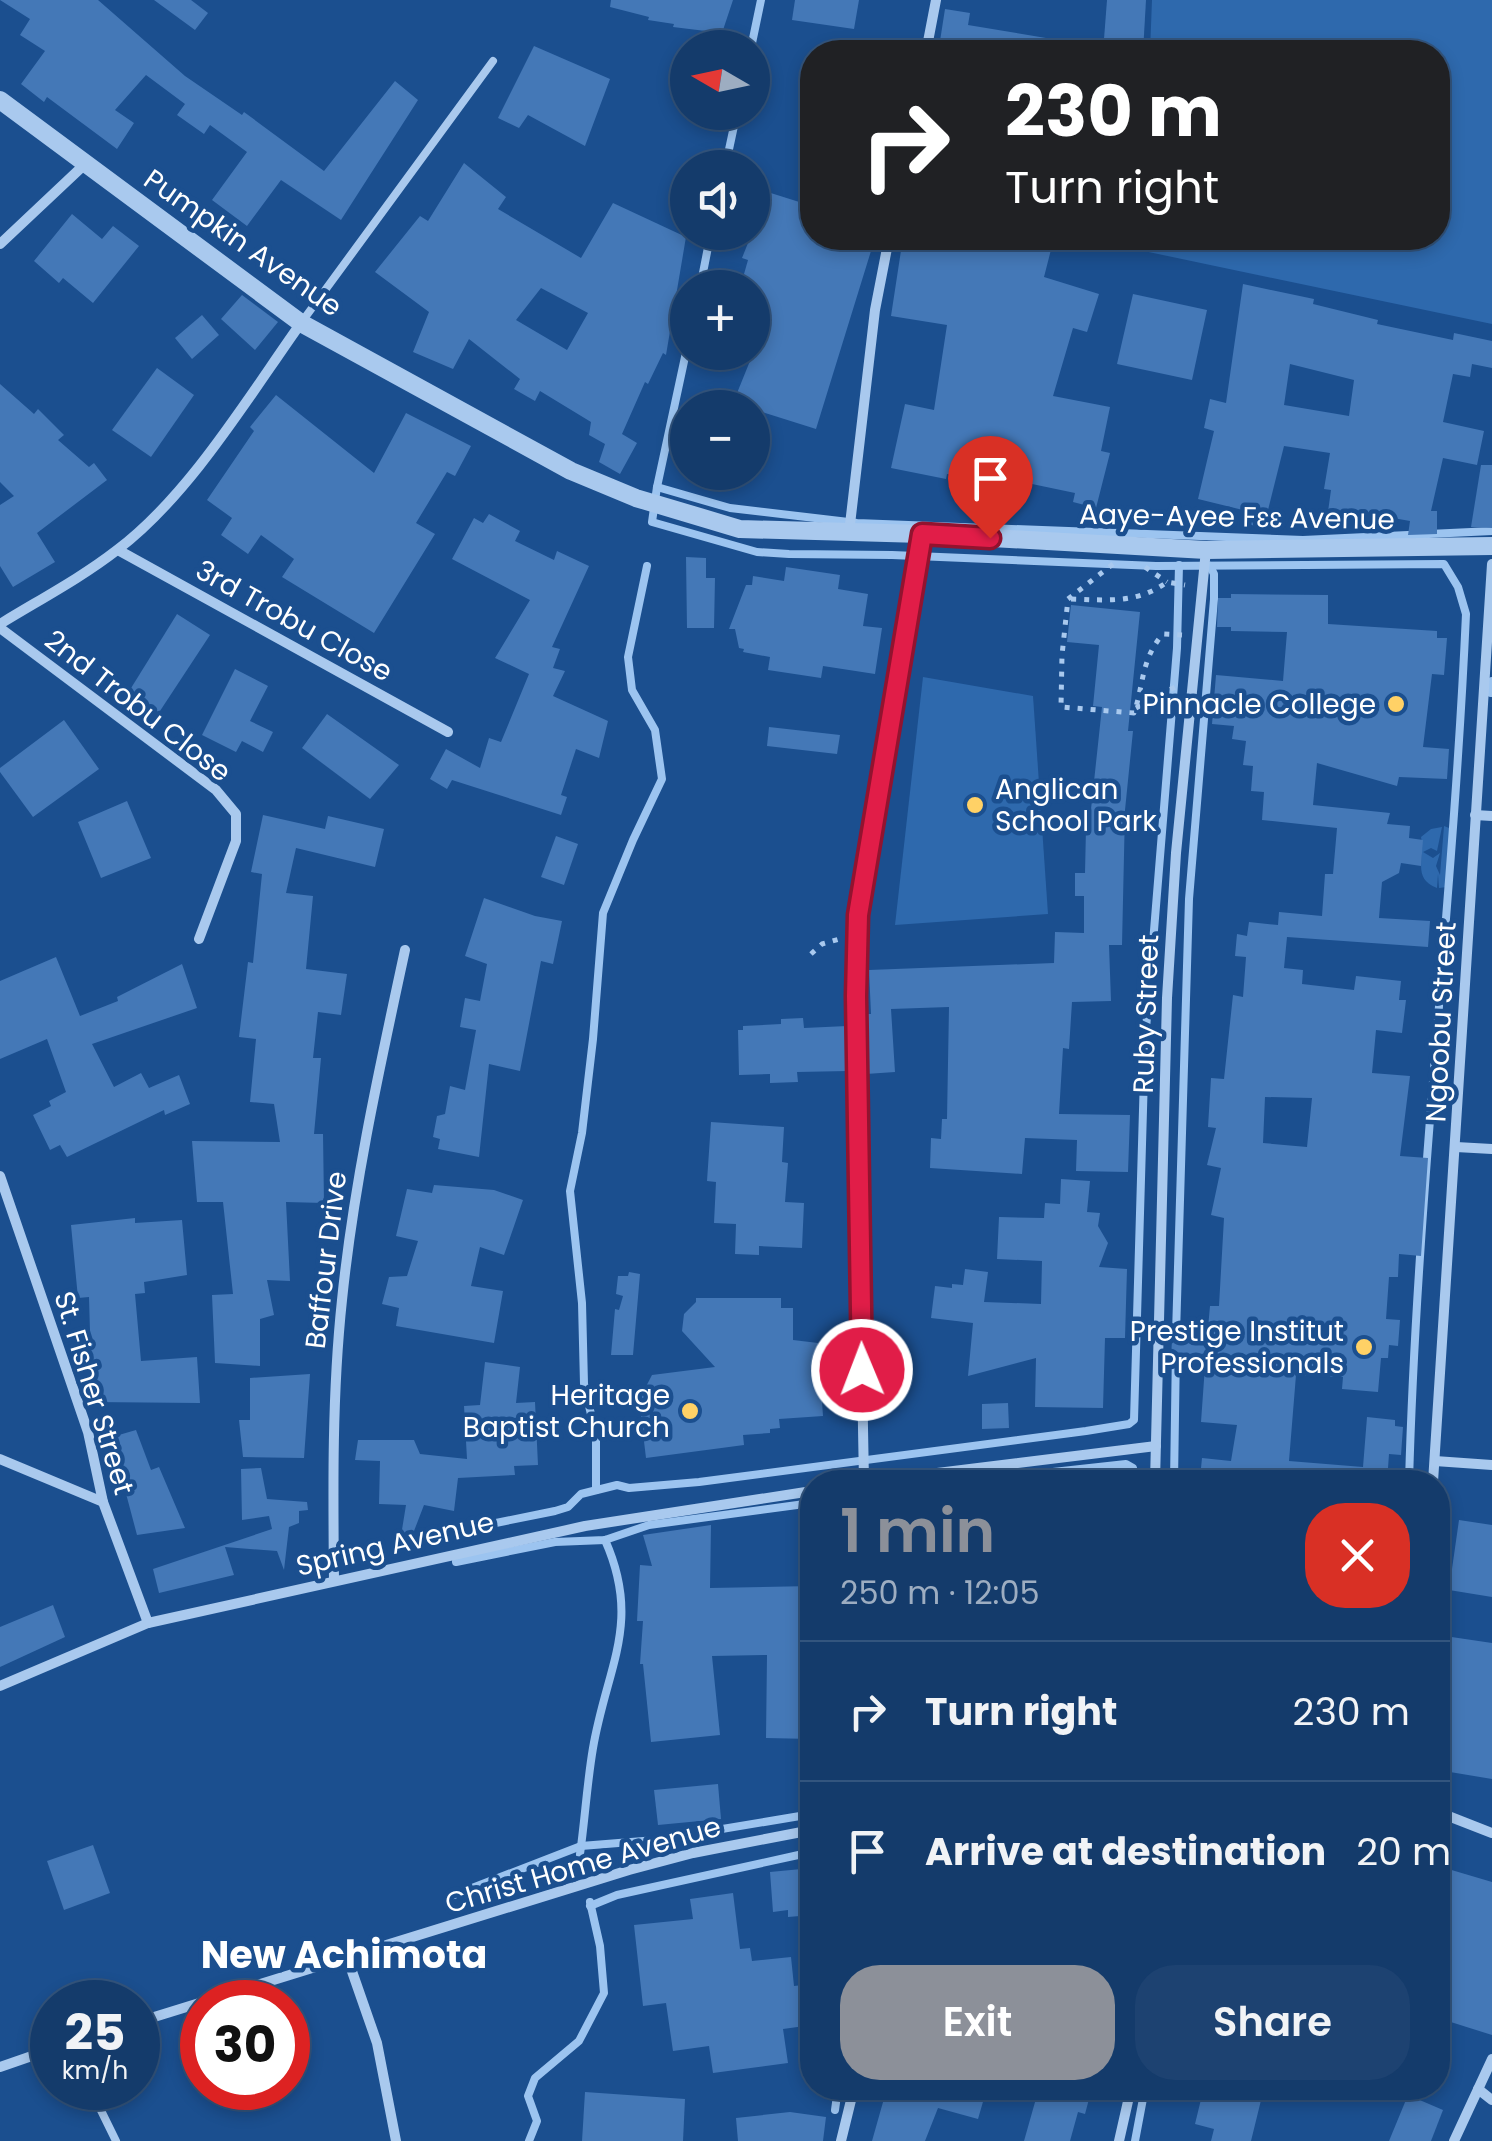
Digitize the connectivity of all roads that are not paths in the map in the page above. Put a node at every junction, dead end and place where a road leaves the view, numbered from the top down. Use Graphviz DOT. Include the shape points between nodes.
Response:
graph roads {
  1 [pos="936,0"];
  2 [pos="928,40"];
  3 [pos="493,61"];
  4 [pos="0,100"];
  5 [pos="84,164"];
  6 [pos="0,244"];
  7 [pos="887,250"];
  8 [pos="301,323"];
  9 [pos="571,471"];
  10 [pos="850,533"];
  11 [pos="922,534"];
  12 [pos="1492,546"];
  13 [pos="118,550"];
  14 [pos="1206,550"];
  15 [pos="1492,564"];
  16 [pos="0,626"];
  17 [pos="448,732"];
  18 [pos="1475,815"];
  19 [pos="1492,816"];
  20 [pos="198,939"];
  21 [pos="405,950"];
  22 [pos="1456,1147"];
  23 [pos="1492,1149"];
  24 [pos="0,1176"];
  25 [pos="1156,1446"];
  26 [pos="0,1460"];
  27 [pos="1435,1461"];
  28 [pos="1492,1465"];
  29 [pos="864,1470"];
  30 [pos="961,1470"];
  31 [pos="1155,1470"];
  32 [pos="1435,1470"];
  33 [pos="800,1492"];
  34 [pos="103,1502"];
  35 [pos="334,1581"];
  36 [pos="148,1623"];
  37 [pos="0,1686"];
  38 [pos="1450,1817"];
  39 [pos="800,1832"];
  40 [pos="1492,1834"];
  41 [pos="347,1957"];
  42 [pos="160,2015"];
  43 [pos="30,2057"];
  44 [pos="1492,2059"];
  45 [pos="0,2067"];
  46 [pos="1478,2090"];
  47 [pos="851,2100"];
  48 [pos="1128,2100"];
  49 [pos="1492,2100"];
  50 [pos="101,2110"];
  51 [pos="116,2141"];
  52 [pos="396,2141"];
  53 [pos="841,2141"];
  54 [pos="1119,2141"];
  55 [pos="1454,2141"];
  1 -- 2 [label="street"];
  3 -- 8 [label="lane"];
  4 -- 5 [label="street, Pumpkin Avenue"];
  5 -- 6 [label="street"];
  5 -- 8 [label="street, Pumpkin Avenue"];
  7 -- 10 [label="street"];
  8 -- 9 [label="street, Pumpkin Avenue"];
  8 -- 13 [label="street" via="160,511"];
  9 -- 10 [label="street, Aaye-Ayee Fɛɛ Avenue" via="740,529"];
  10 -- 11 [label="street, Aaye-Ayee Fɛɛ Avenue"];
  11 -- 14 [label="street, Aaye-Ayee Fɛɛ Avenue"];
  11 -- 29 [label="street" via="858,935"];
  12 -- 14 [label="street, Aaye-Ayee Fɛɛ Avenue"];
  13 -- 16 [label="street"];
  13 -- 17 [label="street, 3rd Trobu Close"];
  14 -- 25 [label="street, Ruby Street" via="1167,998"];
  15 -- 18 [label="street, Ngoobu Street"];
  16 -- 20 [label="street, 2nd Trobu Close" via="216,790 236,814 236,841"];
  18 -- 19 [label="street"];
  18 -- 22 [label="street, Ngoobu Street"];
  21 -- 35 [label="street, Baffour Drive" via="365,1131 342,1302"];
  22 -- 23 [label="street"];
  22 -- 27 [label="street, Ngoobu Street"];
  24 -- 34 [label="street, St. Fisher Street" via="88,1432"];
  25 -- 30 [label="street"];
  25 -- 31 [label="street, Ruby Street"];
  26 -- 34 [label="street"];
  27 -- 28 [label="street"];
  27 -- 32 [label="street, Ngoobu Street"];
  33 -- 35 [label="street, Spring Avenue" via="586,1526"];
  34 -- 36 [label="street, St. Fisher Street"];
  35 -- 36 [label="street, Spring Avenue"];
  36 -- 37 [label="street, Spring Avenue"];
  38 -- 40 [label="street"];
  39 -- 41 [label="street, Christ Home Avenue" via="629,1870"];
  41 -- 42 [label="street, Christ Home Avenue"];
  41 -- 52 [label="street" via="377,2043"];
  43 -- 45 [label="street"];
  44 -- 46 [label="street"];
  46 -- 49 [label="street"];
  46 -- 55 [label="street"];
  47 -- 53 [label="street"];
  48 -- 54 [label="street"];
  50 -- 51 [label="lane"];
}
